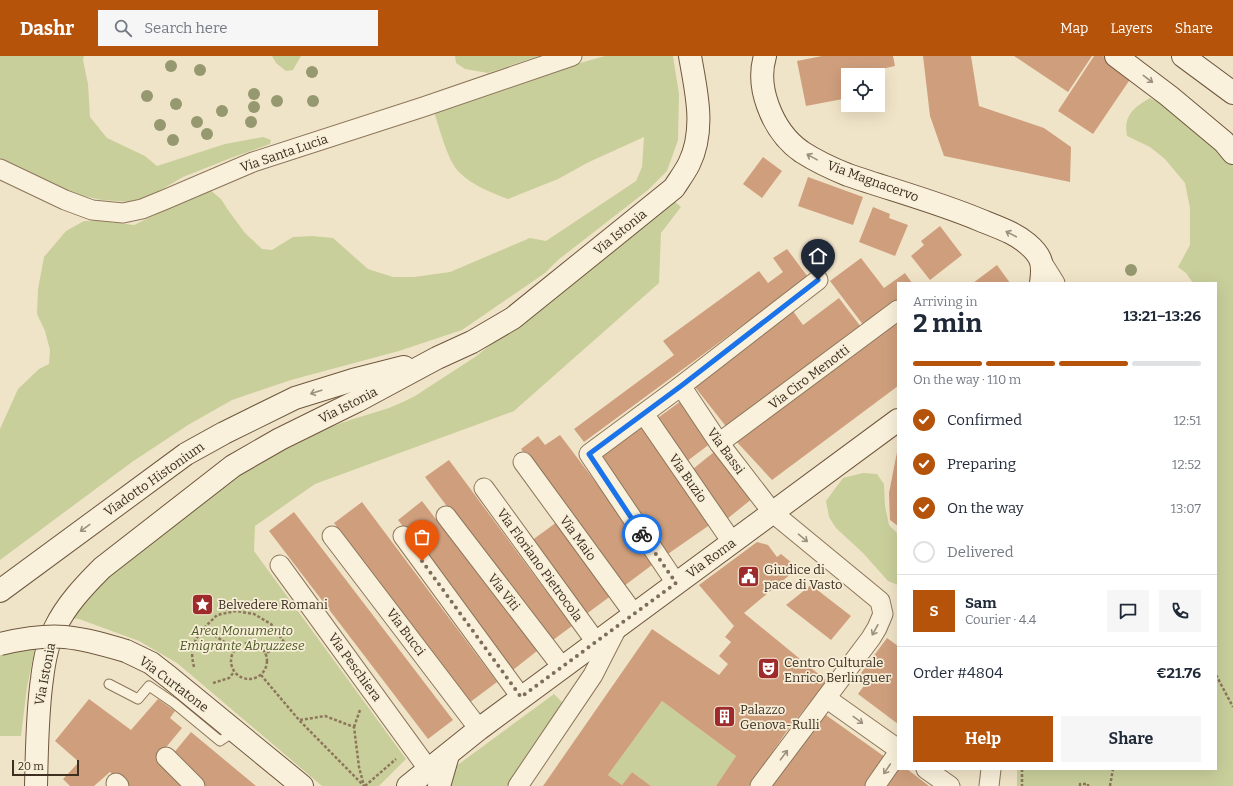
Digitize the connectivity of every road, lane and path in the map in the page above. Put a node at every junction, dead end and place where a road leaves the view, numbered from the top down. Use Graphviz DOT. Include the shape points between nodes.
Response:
graph roads {
  1 [pos="572,56"];
  2 [pos="690,56"];
  3 [pos="765,56"];
  4 [pos="1116,56"];
  5 [pos="1183,56"];
  6 [pos="1233,93"];
  7 [pos="1233,153"];
  8 [pos="0,169"];
  9 [pos="1040,259"];
  10 [pos="818,280"];
  11 [pos="1041,282"];
  12 [pos="1054,282"];
  13 [pos="897,311"];
  14 [pos="437,358"];
  15 [pos="681,386"];
  16 [pos="644,414"];
  17 [pos="897,421"];
  18 [pos="719,443"];
  19 [pos="523,462"];
  20 [pos="484,488"];
  21 [pos="773,513"];
  22 [pos="446,516"];
  23 [pos="332,536"];
  24 [pos="403,536"];
  25 [pos="732,542"];
  26 [pos="280,565"];
  27 [pos="676,583"];
  28 [pos="0,591"];
  29 [pos="625,620"];
  30 [pos="204,628"];
  31 [pos="596,642"];
  32 [pos="0,644"];
  33 [pos="236,650"];
  34 [pos="265,654"];
  35 [pos="562,667"];
  36 [pos="234,672"];
  37 [pos="196,673"];
  38 [pos="260,675"];
  39 [pos="1217,677"];
  40 [pos="208,683"];
  41 [pos="109,684"];
  42 [pos="521,697"];
  43 [pos="826,698"];
  44 [pos="1233,707"];
  45 [pos="299,720"];
  46 [pos="479,729"];
  47 [pos="235,731"];
  48 [pos="412,746"];
  49 [pos="897,748"];
  50 [pos="897,754"];
  51 [pos="166,757"];
  52 [pos="927,770"];
  53 [pos="991,770"];
  54 [pos="1022,770"];
  55 [pos="1113,770"];
  56 [pos="434,778"];
  57 [pos="299,785"];
  58 [pos="36,786"];
  59 [pos="195,786"];
  60 [pos="365,786"];
  61 [pos="408,786"];
  62 [pos="518,786"];
  63 [pos="760,786"];
  64 [pos="875,786"];
  65 [pos="950,786"];
  66 [pos="989,786"];
  67 [pos="1022,786"];
  68 [pos="1080,786"];
  69 [pos="1088,786"];
  70 [pos="1110,786"];
  1 -- 8 [label="street, Via Santa Lucia" via="253,162 142,209 123,213 92,210"];
  2 -- 14 [label="street, Via Istonia" via="699,111 697,139 689,163 674,188 513,318 472,342"];
  9 -- 3 [label="street, Via Magnacervo, one-way" via="1033,249 1010,232 963,213 847,174 801,151 779,129 766,101 762,84 762,65"];
  4 -- 7 [label="street, one-way" via="1169,96 1224,142"];
  5 -- 6 [label="street"];
  9 -- 11 [label="street"];
  9 -- 12 [label="street"];
  10 -- 15 [label="street"];
  13 -- 18 [label="street, Via Ciro Menotti"];
  14 -- 28 [label="street, Viadotto Histonium, one-way" via="295,398 251,418 186,454"];
  14 -- 58 [label="street, Via Istonia" via="233,466 102,568 84,586 60,618 45,658 38,707"];
  15 -- 16 [label="street"];
  15 -- 18 [label="street, Via Bassi"];
  16 -- 25 [label="street, Via Buzio"];
  16 -- 27 [label="street" via="589,454"];
  17 -- 21 [label="street, Via Roma"];
  18 -- 21 [label="street, Via Bassi"];
  19 -- 29 [label="street, Via Maio"];
  20 -- 31 [label="street, Via Floriano Pietrocola"];
  21 -- 25 [label="street, Via Roma"];
  21 -- 43 [label="street, Via Bassi, one-way" via="880,601 883,614 877,628"];
  22 -- 35 [label="street, Via Viti"];
  23 -- 46 [label="street, Via Bucci"];
  24 -- 42 [label="street"];
  25 -- 27 [label="street, Via Roma"];
  26 -- 48 [label="street, Via Peschiera"];
  27 -- 29 [label="street, Via Roma"];
  29 -- 31 [label="street, Via Roma"];
  29 -- 62 [label="street" via="593,675"];
  30 -- 33 [label="path"];
  30 -- 34 [label="path" via="217,615 236,611 254,614 271,624 284,642"];
  30 -- 37 [label="path" via="195,639 191,655"];
  31 -- 35 [label="street, Via Roma"];
  32 -- 47 [label="street, Via Curtatone, bridge" via="23,639 64,636 94,641 126,651 151,663"];
  33 -- 34 [label="path" via="245,644 251,644"];
  33 -- 36 [label="path" via="231,661"];
  34 -- 38 [label="path" via="266,665"];
  35 -- 42 [label="street, Via Roma"];
  36 -- 38 [label="path" via="250,679"];
  36 -- 40 [label="path" via="229,678 215,684"];
  38 -- 45 [label="path"];
  39 -- 44 [label="path"];
  41 -- 47 [label="lane" via="138,699 150,686 220,741"];
  42 -- 46 [label="street, Via Roma"];
  43 -- 49 [label="street, one-way"];
  63 -- 43 [label="street, Via Bassi, one-way"];
  45 -- 60 [label="path"];
  45 -- 60 [label="path" via="325,716 354,727 359,767"];
  46 -- 56 [label="street, Via Roma" via="448,755"];
  47 -- 57 [label="street, Via Curtatone"];
  48 -- 56 [label="street, Via Peschiera"];
  48 -- 60 [label="path"];
  50 -- 64 [label="street, one-way"];
  51 -- 59 [label="street"];
  52 -- 65 [label="street"];
  53 -- 66 [label="street"];
  54 -- 67 [label="path"];
  55 -- 70 [label="path"];
  56 -- 61 [label="street, Via Roma"];
  68 -- 69 [label="path"];
}
